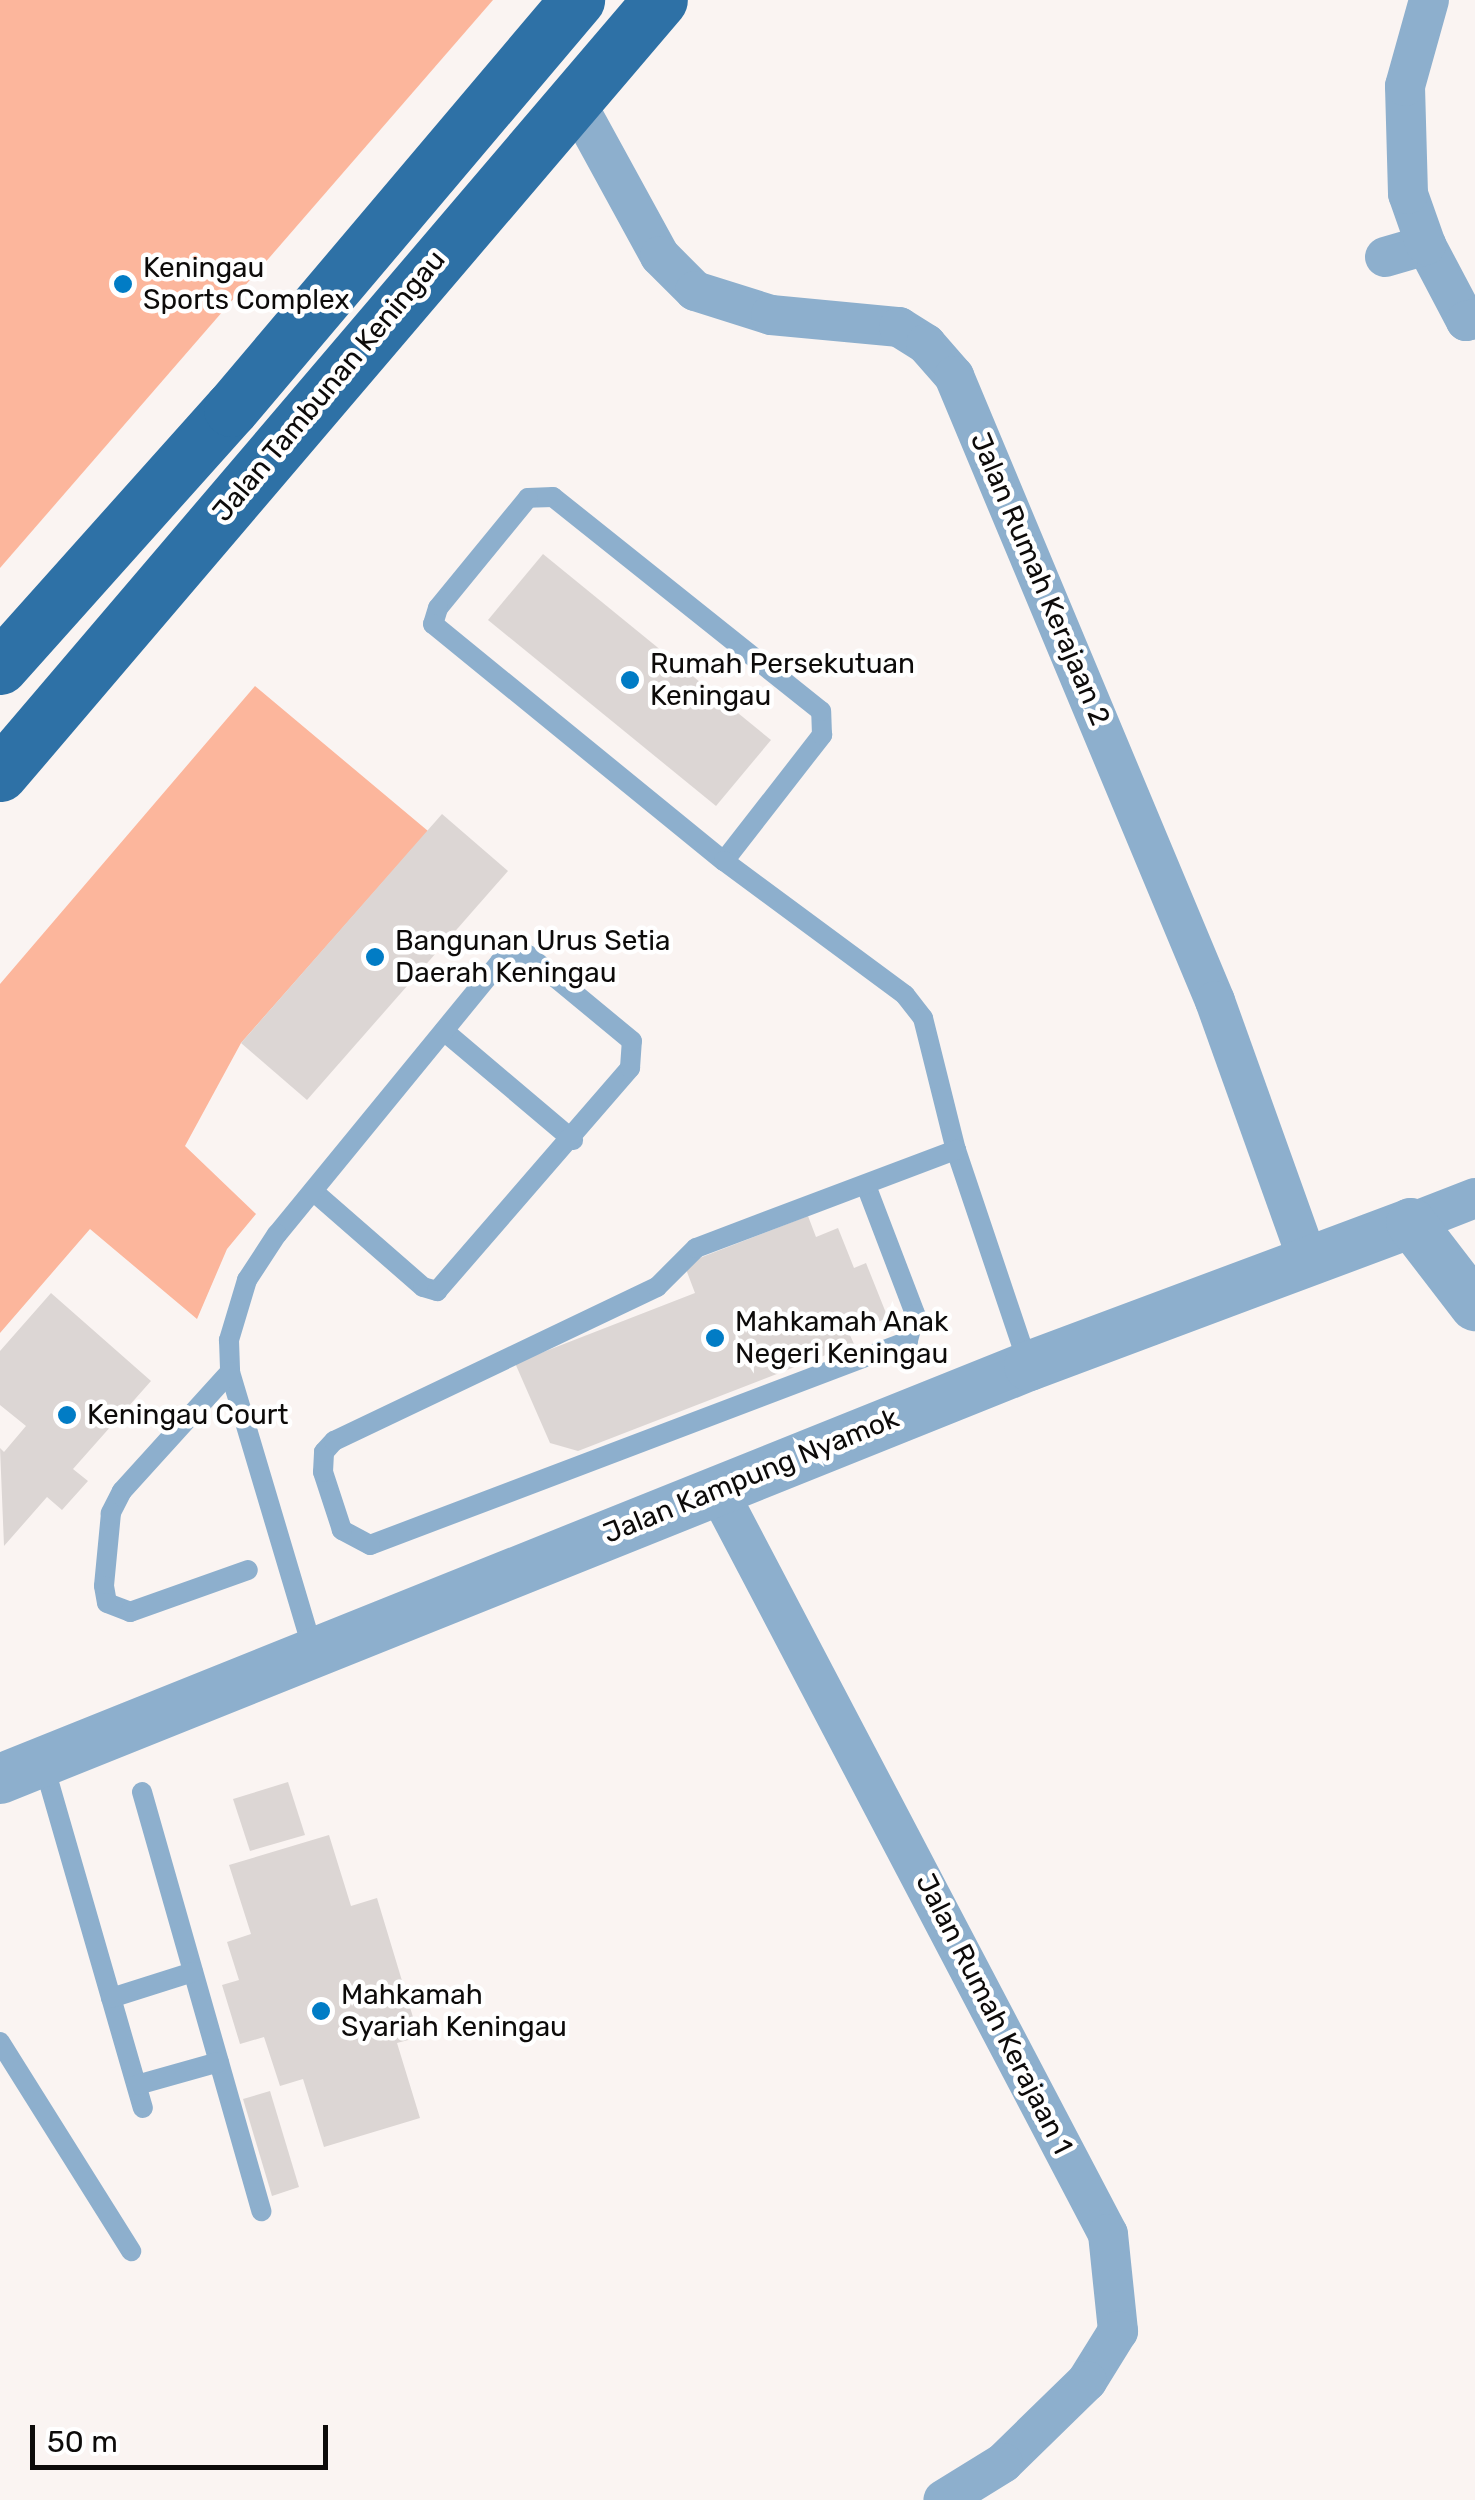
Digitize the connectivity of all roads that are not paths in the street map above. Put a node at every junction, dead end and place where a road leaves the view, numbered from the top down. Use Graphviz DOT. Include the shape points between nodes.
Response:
graph roads {
  1 [pos="576,0"];
  2 [pos="660,0"];
  3 [pos="1429,0"];
  4 [pos="574,99"];
  5 [pos="1426,245"];
  6 [pos="1385,257"];
  7 [pos="1475,319"];
  8 [pos="0,667"];
  9 [pos="0,774"];
  10 [pos="724,861"];
  11 [pos="444,1031"];
  12 [pos="573,1140"];
  13 [pos="956,1150"];
  14 [pos="867,1188"];
  15 [pos="312,1190"];
  16 [pos="1475,1198"];
  17 [pos="1411,1223"];
  18 [pos="1308,1261"];
  19 [pos="1475,1306"];
  20 [pos="1029,1366"];
  21 [pos="230,1372"];
  22 [pos="717,1489"];
  23 [pos="248,1570"];
  24 [pos="312,1650"];
  25 [pos="18,1768"];
  26 [pos="142,1792"];
  27 [pos="193,1972"];
  28 [pos="111,1998"];
  29 [pos="0,2042"];
  30 [pos="219,2062"];
  31 [pos="137,2086"];
  32 [pos="144,2108"];
  33 [pos="261,2211"];
  34 [pos="131,2251"];
  35 [pos="943,2500"];
  1 -- 8 [label="main road" via="231,409"];
  2 -- 4 [label="main road, Jalan Tambunan Keningau"];
  3 -- 5 [label="street" via="1405,86 1408,194"];
  4 -- 9 [label="main road, Jalan Tambunan Keningau"];
  4 -- 18 [label="street, Jalan Rumah Kerajaan 2" via="660,256 694,291 771,315 900,328 926,344 954,376 1216,1001"];
  5 -- 6 [label="street"];
  5 -- 7 [label="street" via="1466,321"];
  10 -- 10 [label="lane" via="822,735 821,711 552,497 528,498 438,608 433,624"];
  10 -- 13 [label="lane" via="884,977 922,1018"];
  11 -- 12 [label="lane"];
  11 -- 12 [label="lane" via="500,962 528,955 632,1041 630,1068"];
  11 -- 15 [label="lane"];
  12 -- 15 [label="lane" via="437,1292"];
  13 -- 14 [label="lane"];
  13 -- 20 [label="lane"];
  14 -- 14 [label="lane" via="696,1248 657,1287 334,1440 324,1452 322,1472 342,1530 370,1545 908,1341 915,1314"];
  15 -- 21 [label="lane" via="277,1234 236,1312"];
  16 -- 17 [label="street, Jalan Kampung Nyamok"];
  17 -- 18 [label="street, Jalan Kampung Nyamok"];
  17 -- 19 [label="street"];
  18 -- 20 [label="street, Jalan Kampung Nyamok"];
  20 -- 22 [label="street, Jalan Kampung Nyamok"];
  21 -- 23 [label="lane" via="122,1491 111,1513 104,1586 107,1603 130,1612"];
  21 -- 24 [label="lane"];
  22 -- 24 [label="street, Jalan Kampung Nyamok"];
  22 -- 35 [label="street, Jalan Rumah Kerajaan 1" via="1108,2234 1118,2331 1097,2365 1003,2463"];
  24 -- 25 [label="street, Jalan Kampung Nyamok"];
  25 -- 28 [label="lane"];
  26 -- 27 [label="lane"];
  27 -- 28 [label="lane"];
  27 -- 30 [label="lane"];
  28 -- 31 [label="lane"];
  29 -- 34 [label="lane"];
  30 -- 31 [label="lane"];
  30 -- 33 [label="lane"];
  31 -- 32 [label="lane"];
}
